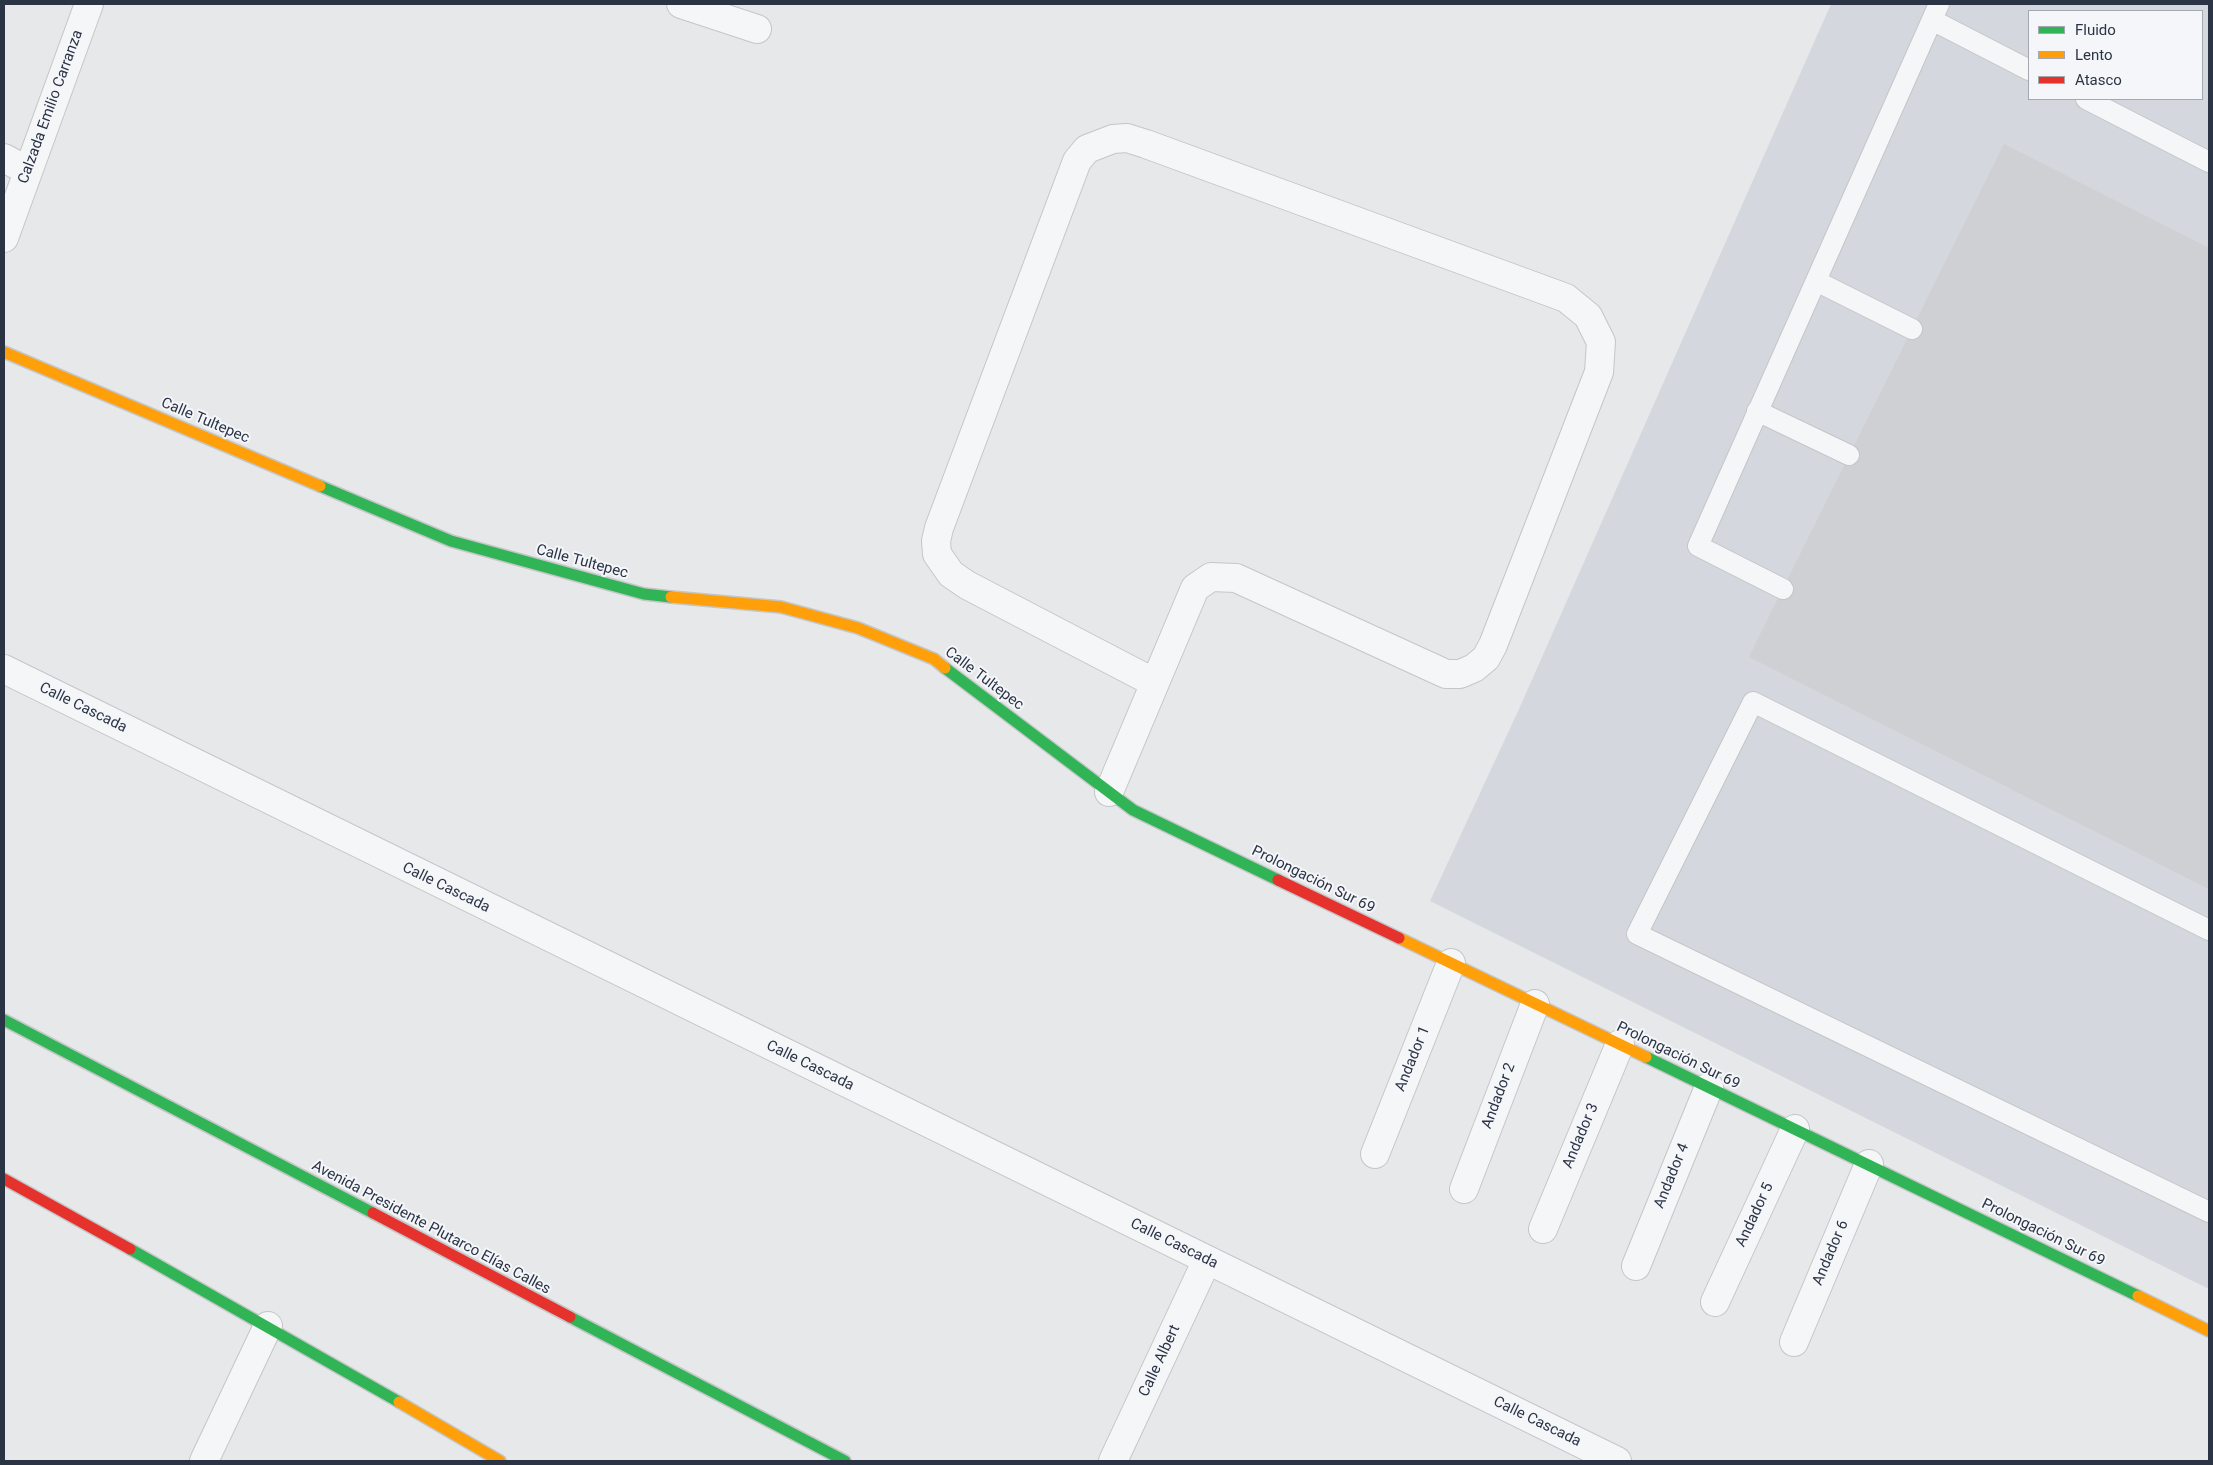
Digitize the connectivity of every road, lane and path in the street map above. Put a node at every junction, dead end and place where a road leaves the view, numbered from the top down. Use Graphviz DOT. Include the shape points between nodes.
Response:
graph roads {
  1 [pos="89,4"];
  2 [pos="681,4"];
  3 [pos="1936,12"];
  4 [pos="757,29"];
  5 [pos="2028,69"];
  6 [pos="2088,100"];
  7 [pos="4,158"];
  8 [pos="2209,162"];
  9 [pos="28,171"];
  10 [pos="4,238"];
  11 [pos="1816,281"];
  12 [pos="1912,329"];
  13 [pos="4,352"];
  14 [pos="1757,412"];
  15 [pos="1848,455"];
  16 [pos="1783,589"];
  17 [pos="4,669"];
  18 [pos="1155,683"];
  19 [pos="1109,792"];
  20 [pos="1133,810"];
  21 [pos="2209,930"];
  22 [pos="1452,964"];
  23 [pos="1535,1004"];
  24 [pos="4,1020"];
  25 [pos="1620,1044"];
  26 [pos="1708,1087"];
  27 [pos="1795,1129"];
  28 [pos="1376,1154"];
  29 [pos="1868,1164"];
  30 [pos="4,1180"];
  31 [pos="1464,1189"];
  32 [pos="2209,1212"];
  33 [pos="1543,1228"];
  34 [pos="1208,1260"];
  35 [pos="1636,1266"];
  36 [pos="1715,1302"];
  37 [pos="268,1326"];
  38 [pos="2209,1331"];
  39 [pos="1794,1342"];
  40 [pos="204,1461"];
  41 [pos="500,1461"];
  42 [pos="845,1461"];
  43 [pos="1113,1461"];
  44 [pos="1617,1461"];
  1 -- 9 [label="street, Calzada Emilio Carranza"];
  2 -- 4 [label="street"];
  3 -- 5 [label="lane"];
  3 -- 11 [label="lane"];
  6 -- 8 [label="lane"];
  7 -- 9 [label="street"];
  9 -- 10 [label="street, Calzada Emilio Carranza"];
  11 -- 12 [label="lane"];
  11 -- 14 [label="lane"];
  13 -- 19 [label="street, Calle Tultepec" via="451,542 644,594 781,607 858,628 934,659"];
  14 -- 15 [label="lane"];
  14 -- 16 [label="lane" via="1698,546"];
  17 -- 34 [label="street, Calle Cascada"];
  18 -- 18 [label="street" via="1195,588 1211,577 1236,578 1446,674 1460,674 1486,658 1599,372 1601,342 1588,316 1566,298 1146,144 1127,138 1113,139 1087,149 1077,161 939,528 937,554 951,574 967,585"];
  18 -- 19 [label="street"];
  19 -- 20 [label="street, Calle Tultepec"];
  20 -- 22 [label="street, Prolongación Sur 69"];
  21 -- 32 [label="lane" via="1753,702 1638,934"];
  22 -- 23 [label="street, Prolongación Sur 69"];
  22 -- 28 [label="street, Andador 1"];
  23 -- 25 [label="street, Prolongación Sur 69"];
  23 -- 31 [label="street, Andador 2"];
  24 -- 42 [label="street, Avenida Presidente Plutarco Elías Calles"];
  25 -- 26 [label="street, Prolongación Sur 69"];
  25 -- 33 [label="street, Andador 3"];
  26 -- 27 [label="street, Prolongación Sur 69"];
  26 -- 35 [label="street, Andador 4"];
  27 -- 29 [label="street, Prolongación Sur 69"];
  27 -- 36 [label="street, Andador 5"];
  29 -- 38 [label="street, Prolongación Sur 69"];
  29 -- 39 [label="street, Andador 6"];
  30 -- 37 [label="street"];
  34 -- 43 [label="street, Calle Albert"];
  34 -- 44 [label="street, Calle Cascada"];
  37 -- 40 [label="street"];
  37 -- 41 [label="street"];
}
